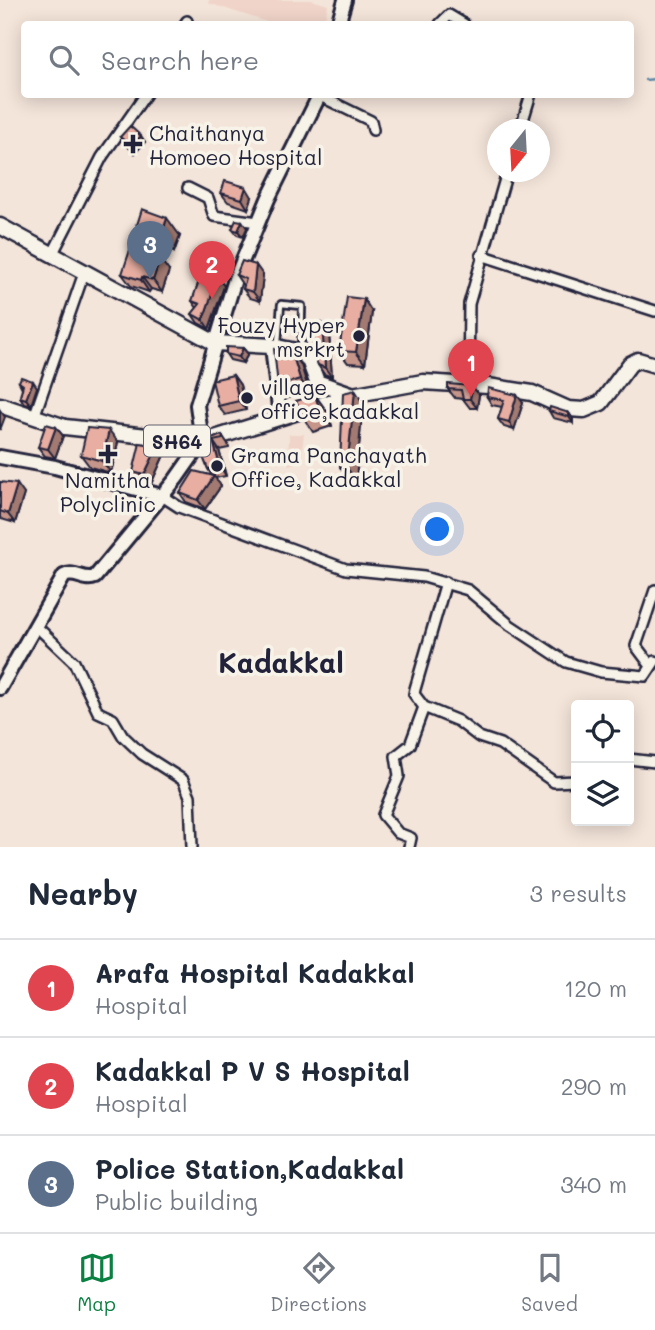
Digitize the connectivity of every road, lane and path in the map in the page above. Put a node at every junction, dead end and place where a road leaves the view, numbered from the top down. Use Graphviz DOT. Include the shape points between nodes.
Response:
graph roads {
  1 [pos="345,0"];
  2 [pos="339,21"];
  3 [pos="443,21"];
  4 [pos="459,21"];
  5 [pos="143,98"];
  6 [pos="319,98"];
  7 [pos="326,98"];
  8 [pos="530,98"];
  9 [pos="523,119"];
  10 [pos="373,130"];
  11 [pos="504,182"];
  12 [pos="188,188"];
  13 [pos="258,222"];
  14 [pos="0,226"];
  15 [pos="53,253"];
  16 [pos="481,255"];
  17 [pos="85,270"];
  18 [pos="655,311"];
  19 [pos="215,343"];
  20 [pos="274,347"];
  21 [pos="301,352"];
  22 [pos="655,365"];
  23 [pos="468,384"];
  24 [pos="352,395"];
  25 [pos="0,404"];
  26 [pos="34,416"];
  27 [pos="280,417"];
  28 [pos="202,442"];
  29 [pos="0,457"];
  30 [pos="162,496"];
  31 [pos="446,582"];
  32 [pos="655,590"];
  33 [pos="36,626"];
  34 [pos="653,663"];
  35 [pos="0,688"];
  36 [pos="424,707"];
  37 [pos="634,760"];
  38 [pos="655,762"];
  39 [pos="571,781"];
  40 [pos="195,846"];
  41 [pos="409,847"];
  1 -- 2 [label="street"];
  3 -- 4 [label="street" via="449,15"];
  5 -- 15 [label="street" via="102,157"];
  6 -- 13 [label="street"];
  7 -- 10 [label="street" via="371,121"];
  8 -- 9 [label="street"];
  11 -- 16 [label="street"];
  12 -- 13 [label="street" via="208,198 214,216"];
  13 -- 19 [label="street" via="234,279"];
  14 -- 15 [label="main road"];
  15 -- 17 [label="main road"];
  16 -- 18 [label="street"];
  16 -- 23 [label="street" via="469,304"];
  17 -- 19 [label="main road"];
  17 -- 26 [label="street"];
  19 -- 20 [label="main road"];
  19 -- 28 [label="street" via="197,404"];
  20 -- 21 [label="main road"];
  20 -- 21 [label="lane" via="281,304 302,306"];
  20 -- 27 [label="street"];
  21 -- 24 [label="main road" via="317,382"];
  22 -- 23 [label="main road, SH64" via="638,360 630,364 601,403 584,410 568,409 532,393"];
  23 -- 24 [label="main road, SH64" via="423,382"];
  24 -- 27 [label="main road, SH64"];
  25 -- 26 [label="main road, SH64"];
  26 -- 28 [label="main road, SH64" via="109,434"];
  27 -- 28 [label="main road, SH64"];
  28 -- 30 [label="street"];
  29 -- 30 [label="street"];
  30 -- 31 [label="street" via="179,507 346,569"];
  30 -- 33 [label="street" via="95,577 64,576"];
  31 -- 34 [label="street" via="476,594 510,625 566,662 590,670 645,676"];
  31 -- 36 [label="street" via="414,694"];
  32 -- 34 [label="street" via="636,646"];
  33 -- 35 [label="street"];
  33 -- 40 [label="street" via="74,662 98,712 113,719 122,736 142,754 183,779 190,796"];
  36 -- 39 [label="street" via="500,744 554,782"];
  36 -- 41 [label="street" via="410,745 396,755 399,776 383,818 411,838"];
  37 -- 38 [label="street"];
}
